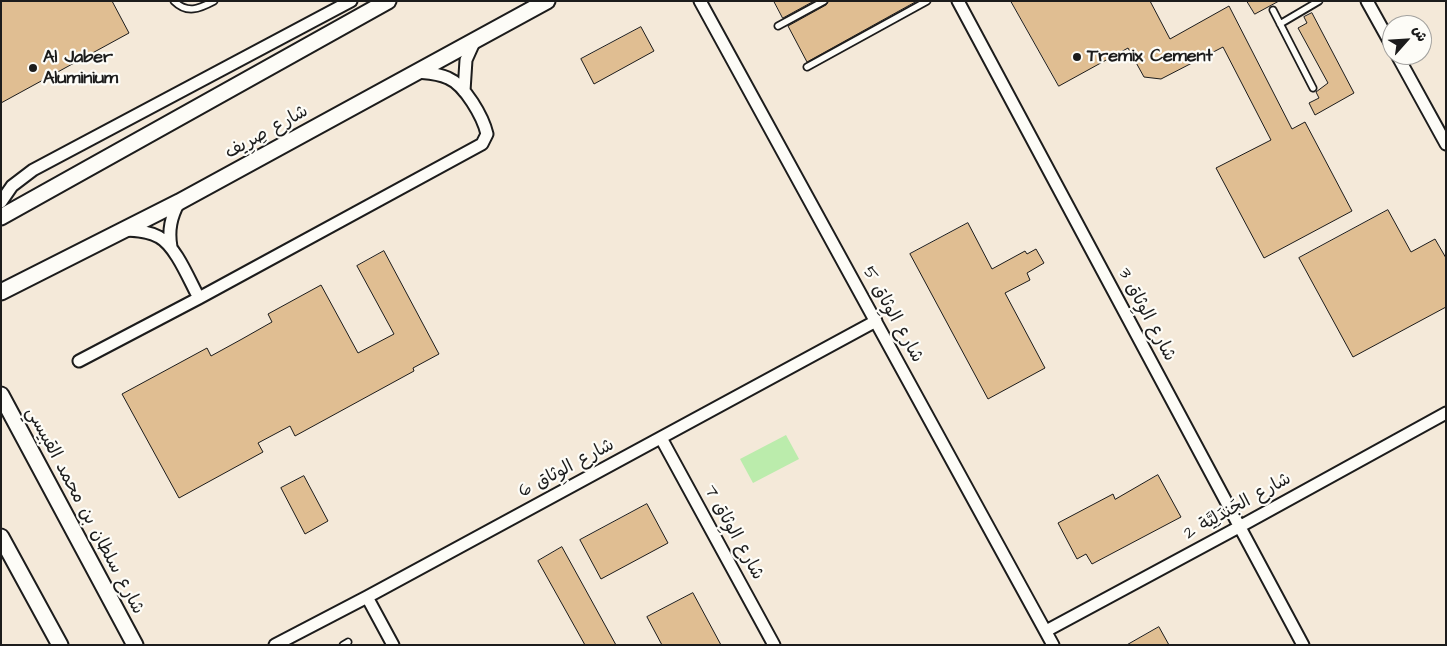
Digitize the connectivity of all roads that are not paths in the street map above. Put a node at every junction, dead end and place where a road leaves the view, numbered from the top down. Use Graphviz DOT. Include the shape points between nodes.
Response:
graph roads {
  1 [pos="174,1"];
  2 [pos="214,1"];
  3 [pos="351,1"];
  4 [pos="388,1"];
  5 [pos="547,1"];
  6 [pos="700,1"];
  7 [pos="824,1"];
  8 [pos="927,1"];
  9 [pos="958,1"];
  10 [pos="1319,1"];
  11 [pos="1367,1"];
  12 [pos="1273,10"];
  13 [pos="1280,24"];
  14 [pos="778,26"];
  15 [pos="1382,28"];
  16 [pos="475,40"];
  17 [pos="1403,65"];
  18 [pos="807,67"];
  19 [pos="417,72"];
  20 [pos="1312,88"];
  21 [pos="464,91"];
  22 [pos="1446,144"];
  23 [pos="1,202"];
  24 [pos="179,202"];
  25 [pos="1,217"];
  26 [pos="125,230"];
  27 [pos="171,247"];
  28 [pos="1,292"];
  29 [pos="199,298"];
  30 [pos="876,321"];
  31 [pos="79,361"];
  32 [pos="1,395"];
  33 [pos="1446,413"];
  34 [pos="661,438"];
  35 [pos="1239,527"];
  36 [pos="1,537"];
  37 [pos="367,597"];
  38 [pos="1046,631"];
  39 [pos="60,645"];
  40 [pos="134,645"];
  41 [pos="275,645"];
  42 [pos="393,645"];
  43 [pos="774,645"];
  44 [pos="1053,645"];
  45 [pos="1304,645"];
  1 -- 2 [label="lane" via="191,10"];
  3 -- 23 [label="street" via="33,170 12,186"];
  4 -- 25 [label="street"];
  5 -- 16 [label="street, شارع صِرِيف"];
  6 -- 30 [label="street, شارع الوِثاق 5"];
  7 -- 14 [label="lane"];
  8 -- 18 [label="lane"];
  9 -- 35 [label="street, شارع الوِثاق 3"];
  10 -- 13 [label="lane"];
  11 -- 15 [label="street"];
  12 -- 13 [label="lane"];
  13 -- 20 [label="lane"];
  16 -- 19 [label="street, شارع صِرِيف"];
  16 -- 21 [label="street" via="466,60"];
  17 -- 22 [label="street"];
  19 -- 21 [label="street" via="450,78"];
  19 -- 24 [label="street, شارع صِرِيف"];
  21 -- 29 [label="street" via="484,122 487,134 482,144"];
  24 -- 26 [label="street, شارع صِرِيف"];
  24 -- 27 [label="street" via="172,215"];
  26 -- 27 [label="street" via="149,232"];
  26 -- 28 [label="street, شارع صِرِيف"];
  27 -- 29 [label="street"];
  29 -- 31 [label="street"];
  30 -- 34 [label="street, شارع الوِثاق 6"];
  30 -- 38 [label="street, شارع الوِثاق 5"];
  32 -- 40 [label="street, شارع سلطان بن محمد القبيسي"];
  33 -- 35 [label="street, شارع الجَندَلِيَّة 2"];
  34 -- 37 [label="street, شارع الوِثاق 6"];
  34 -- 43 [label="street, شارع الوِثاق 7"];
  35 -- 38 [label="street, شارع الجَندَلِيَّة 2"];
  35 -- 45 [label="street, شارع الوِثاق 3"];
  36 -- 39 [label="street"];
  37 -- 41 [label="street, شارع الوِثاق 6"];
  37 -- 42 [label="street"];
  38 -- 44 [label="street, شارع الوِثاق 5"];
}
